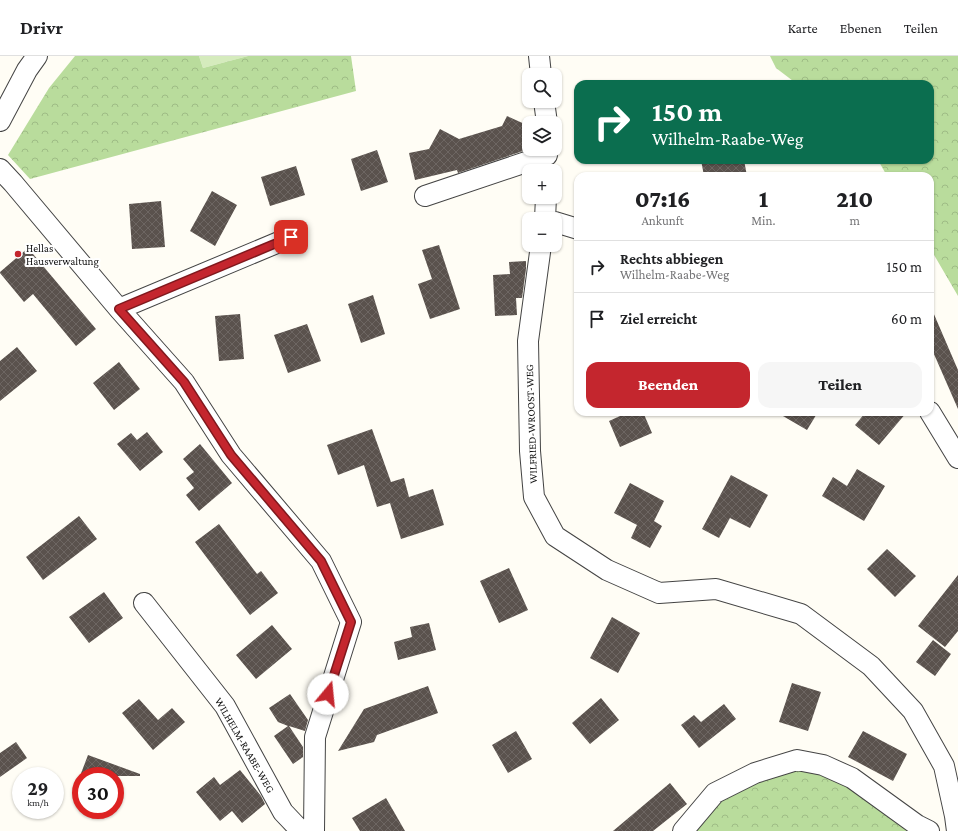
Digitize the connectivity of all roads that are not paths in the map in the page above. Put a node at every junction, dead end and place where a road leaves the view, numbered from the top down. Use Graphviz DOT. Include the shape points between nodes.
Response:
graph roads {
  1 [pos="37,56"];
  2 [pos="539,56"];
  3 [pos="540,68"];
  4 [pos="0,121"];
  5 [pos="547,158"];
  6 [pos="0,169"];
  7 [pos="425,196"];
  8 [pos="562,224"];
  9 [pos="574,228"];
  10 [pos="291,237"];
  11 [pos="540,252"];
  12 [pos="119,309"];
  13 [pos="932,416"];
  14 [pos="958,458"];
  15 [pos="144,603"];
  16 [pos="301,831"];
  17 [pos="314,831"];
  18 [pos="683,831"];
  19 [pos="929,831"];
  20 [pos="957,831"];
  1 -- 4 [label="street"];
  2 -- 3 [label="street"];
  5 -- 7 [label="street"];
  6 -- 12 [label="street"];
  8 -- 9 [label="street"];
  10 -- 12 [label="street"];
  11 -- 20 [label="street, WILFRIED-WROOST-WEG" via="528,341 530,451 534,497 555,536 607,570 659,593 716,589 807,618 871,666 913,711 944,766"];
  12 -- 17 [label="street" via="184,382 231,455 321,561 351,622 315,737"];
  13 -- 14 [label="street"];
  15 -- 16 [label="street, WILHELM-RAABE-WEG" via="226,706 283,812"];
  18 -- 19 [label="street" via="715,793 755,773 797,760 824,765 852,778 916,825"];
}
